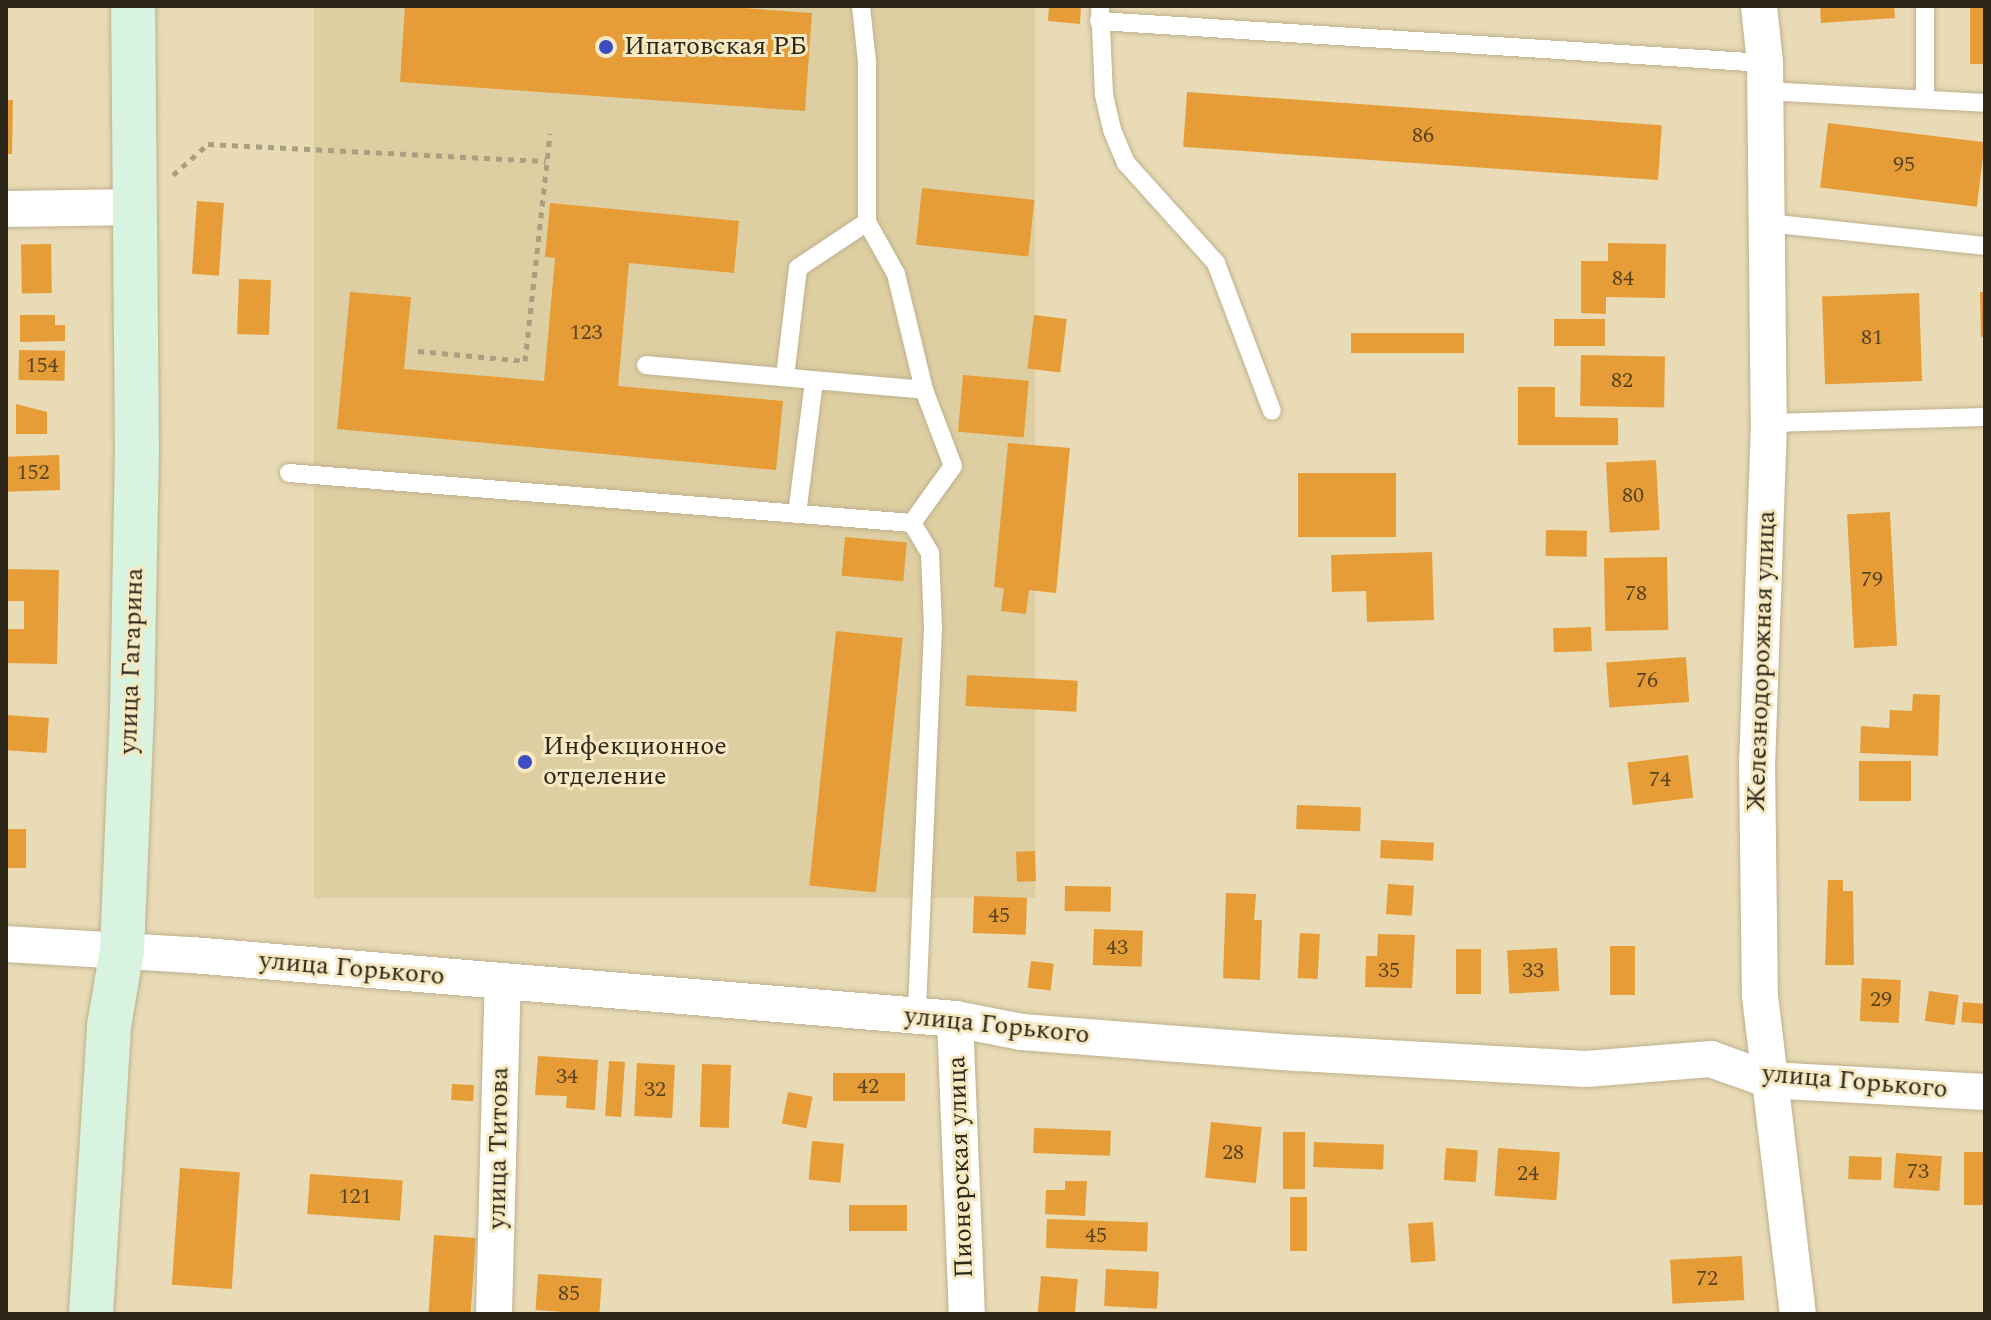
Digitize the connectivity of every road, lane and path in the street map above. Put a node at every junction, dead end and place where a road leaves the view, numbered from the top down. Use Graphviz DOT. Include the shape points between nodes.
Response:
graph roads {
  1 [pos="133,6"];
  2 [pos="861,6"];
  3 [pos="1759,6"];
  4 [pos="1925,6"];
  5 [pos="1100,13"];
  6 [pos="1765,77"];
  7 [pos="1925,99"];
  8 [pos="1985,103"];
  9 [pos="550,133"];
  10 [pos="546,161"];
  11 [pos="137,207"];
  12 [pos="6,209"];
  13 [pos="867,222"];
  14 [pos="1767,223"];
  15 [pos="1985,246"];
  16 [pos="418,351"];
  17 [pos="646,365"];
  18 [pos="785,377"];
  19 [pos="814,381"];
  20 [pos="924,390"];
  21 [pos="1272,411"];
  22 [pos="1985,417"];
  23 [pos="1769,423"];
  24 [pos="289,473"];
  25 [pos="797,514"];
  26 [pos="912,523"];
  27 [pos="6,944"];
  28 [pos="122,950"];
  29 [pos="503,981"];
  30 [pos="917,1016"];
  31 [pos="955,1019"];
  32 [pos="1769,1080"];
  33 [pos="1985,1092"];
  34 [pos="91,1314"];
  35 [pos="494,1314"];
  36 [pos="967,1314"];
  37 [pos="1798,1314"];
  1 -- 11 [label="street, улица Гагарина"];
  2 -- 13 [label="lane" via="867,62"];
  3 -- 6 [label="street, Железнодорожная улица"];
  4 -- 7 [label="lane"];
  5 -- 6 [label="lane"];
  5 -- 21 [label="lane" via="1104,95 1126,163 1216,263"];
  6 -- 7 [label="lane"];
  6 -- 14 [label="street, Железнодорожная улица"];
  7 -- 8 [label="lane"];
  9 -- 10 [label="path"];
  10 -- 11 [label="path" via="208,144"];
  10 -- 16 [label="path" via="525,361"];
  11 -- 12 [label="street"];
  11 -- 28 [label="street, улица Гагарина" via="136,482"];
  13 -- 18 [label="lane" via="798,268"];
  13 -- 20 [label="lane" via="896,274"];
  14 -- 15 [label="lane"];
  14 -- 23 [label="street, Железнодорожная улица"];
  17 -- 18 [label="lane"];
  18 -- 19 [label="lane"];
  19 -- 20 [label="lane"];
  19 -- 25 [label="lane"];
  20 -- 26 [label="lane" via="953,466"];
  22 -- 23 [label="lane"];
  23 -- 32 [label="street, Железнодорожная улица" via="1757,759 1760,996"];
  24 -- 25 [label="lane"];
  25 -- 26 [label="lane"];
  26 -- 30 [label="lane" via="930,553 933,628"];
  27 -- 28 [label="street, улица Горького"];
  28 -- 29 [label="street, улица Горького"];
  28 -- 34 [label="street, улица Гагарина" via="109,1026"];
  29 -- 30 [label="street, улица Горького"];
  29 -- 35 [label="street, улица Титова"];
  30 -- 31 [label="street, улица Горького"];
  31 -- 32 [label="street, улица Горького" via="1022,1032 1586,1069 1711,1059"];
  31 -- 36 [label="street, Пионерская улица"];
  32 -- 33 [label="street, улица Горького"];
  32 -- 37 [label="street, Железнодорожная улица"];
}
